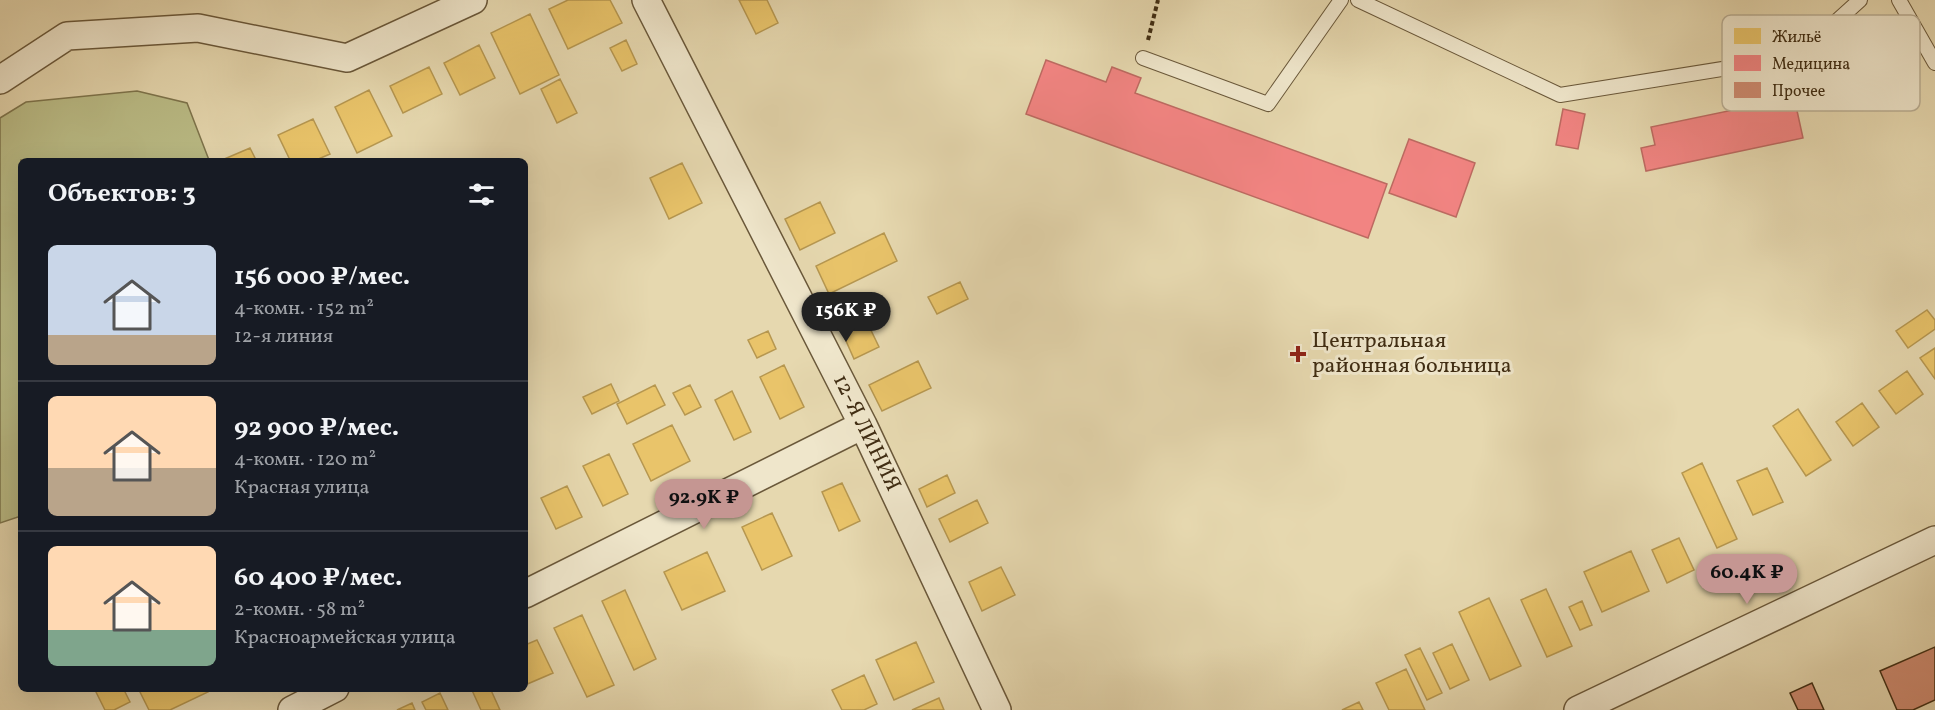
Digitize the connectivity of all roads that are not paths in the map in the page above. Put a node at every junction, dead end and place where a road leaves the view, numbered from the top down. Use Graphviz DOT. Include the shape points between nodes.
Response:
graph roads {
  1 [pos="473,0"];
  2 [pos="646,0"];
  3 [pos="1341,0"];
  4 [pos="1358,0"];
  5 [pos="1860,0"];
  6 [pos="1899,0"];
  7 [pos="1843,15"];
  8 [pos="1908,15"];
  9 [pos="1920,37"];
  10 [pos="1143,58"];
  11 [pos="1935,63"];
  12 [pos="1722,69"];
  13 [pos="0,80"];
  14 [pos="863,425"];
  15 [pos="1935,540"];
  16 [pos="528,592"];
  17 [pos="327,692"];
  18 [pos="292,710"];
  19 [pos="997,710"];
  20 [pos="1578,710"];
  1 -- 13 [label="street" via="347,58 198,28 67,36"];
  2 -- 14 [label="street, 12-Я ЛИНИЯ"];
  3 -- 10 [label="lane" via="1268,104"];
  4 -- 12 [label="lane" via="1560,95"];
  5 -- 7 [label="lane"];
  6 -- 8 [label="lane"];
  9 -- 11 [label="lane"];
  14 -- 16 [label="street"];
  14 -- 19 [label="street, 12-Я ЛИНИЯ"];
  15 -- 20 [label="street"];
  17 -- 18 [label="street"];
}
